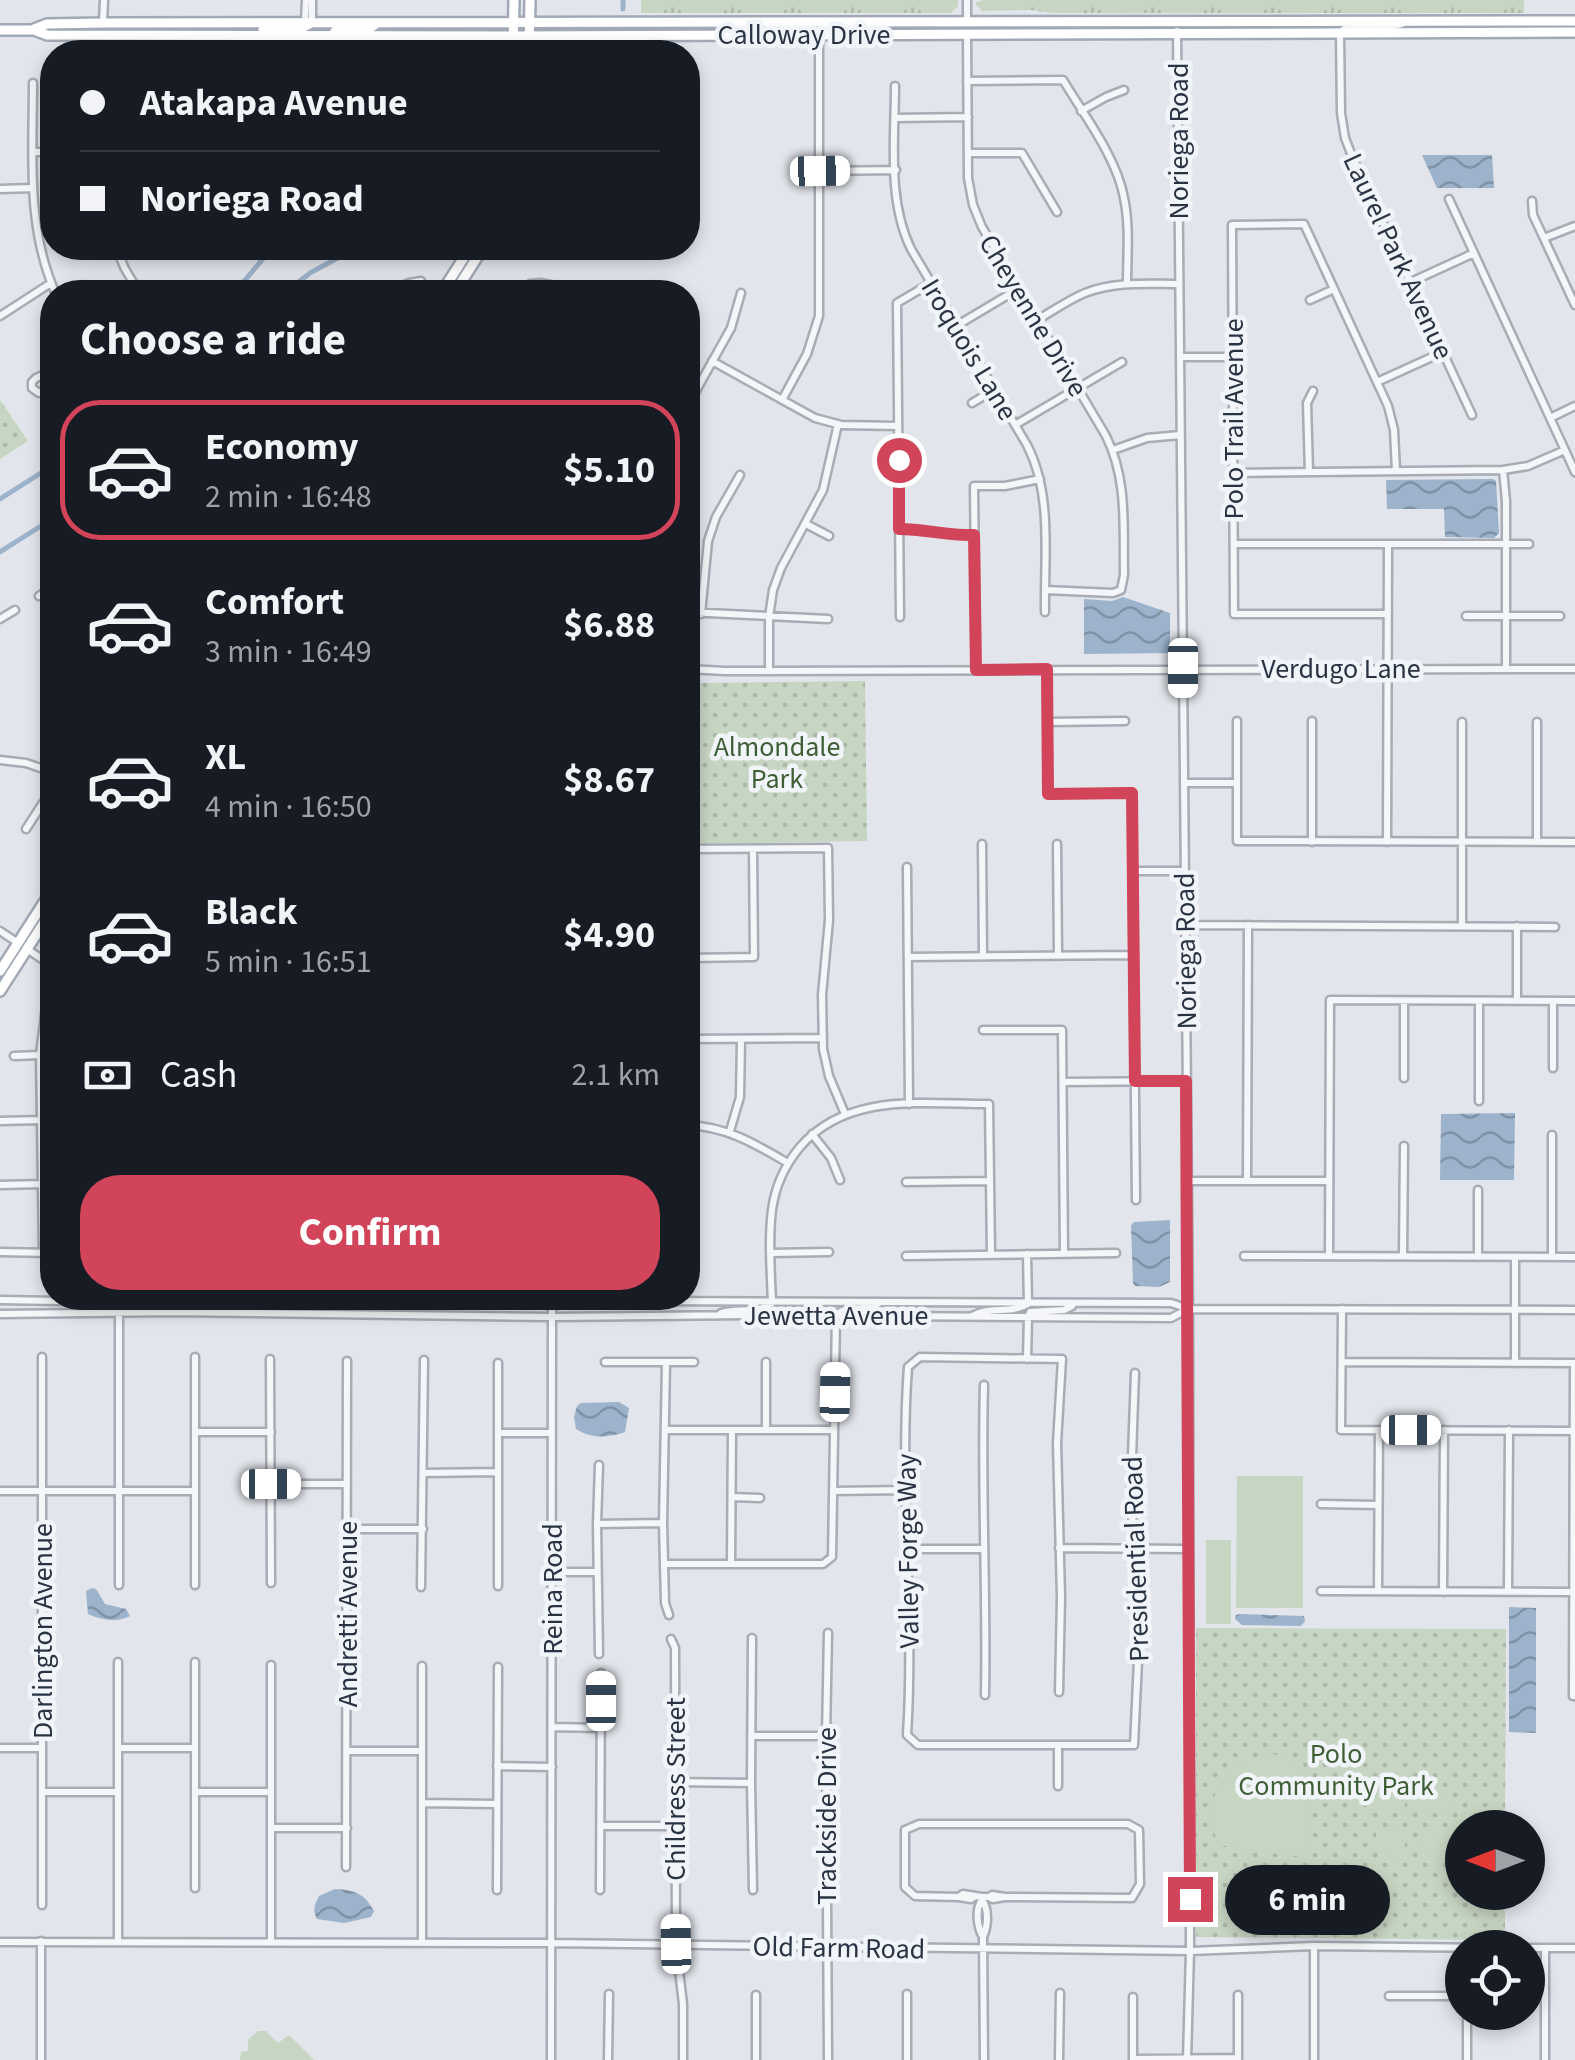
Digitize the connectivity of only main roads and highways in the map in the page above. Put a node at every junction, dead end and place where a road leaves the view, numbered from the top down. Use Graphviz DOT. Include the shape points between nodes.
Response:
graph roads {
  1 [pos="514,0"];
  2 [pos="530,0"];
  3 [pos="514,20"];
  4 [pos="1575,20"];
  5 [pos="530,21"];
  6 [pos="309,22"];
  7 [pos="379,22"];
  8 [pos="722,22"];
  9 [pos="103,23"];
  10 [pos="967,28"];
  11 [pos="0,30"];
  12 [pos="34,30"];
  13 [pos="1575,32"];
  14 [pos="722,34"];
  15 [pos="52,35"];
  16 [pos="252,35"];
  17 [pos="332,36"];
  18 [pos="513,36"];
  19 [pos="529,36"];
  20 [pos="513,40"];
  21 [pos="529,40"];
  22 [pos="40,919"];
  23 [pos="23,946"];
  24 [pos="0,971"];
  25 [pos="2,988"];
  1 -- 3 [label="main road"];
  2 -- 5 [label="main road"];
  3 -- 5 [label="main road, Calloway Drive"];
  3 -- 7 [label="main road, Calloway Drive"];
  3 -- 18 [label="main road"];
  4 -- 10 [label="main road, Calloway Drive" via="1036,22"];
  5 -- 8 [label="main road, Calloway Drive"];
  5 -- 19 [label="main road"];
  6 -- 7 [label="main road, Calloway Drive"];
  6 -- 9 [label="main road, Calloway Drive"];
  6 -- 16 [label="main road"];
  7 -- 17 [label="main road"];
  8 -- 10 [label="main road, Calloway Drive"];
  8 -- 14 [label="main road"];
  9 -- 12 [label="main road, Calloway Drive"];
  9 -- 15 [label="main road"];
  10 -- 13 [label="main road, Calloway Drive"];
  10 -- 14 [label="main road, Calloway Drive"];
  11 -- 12 [label="main road, Calloway Drive"];
  12 -- 15 [label="main road, Calloway Drive"];
  14 -- 19 [label="main road, Calloway Drive"];
  15 -- 16 [label="main road, Calloway Drive"];
  16 -- 17 [label="main road, Calloway Drive"];
  17 -- 18 [label="main road, Calloway Drive"];
  18 -- 19 [label="main road, Calloway Drive"];
  18 -- 20 [label="main road"];
  19 -- 21 [label="main road"];
  22 -- 23 [label="main road"];
  23 -- 24 [label="main road"];
  23 -- 25 [label="main road"];
}
